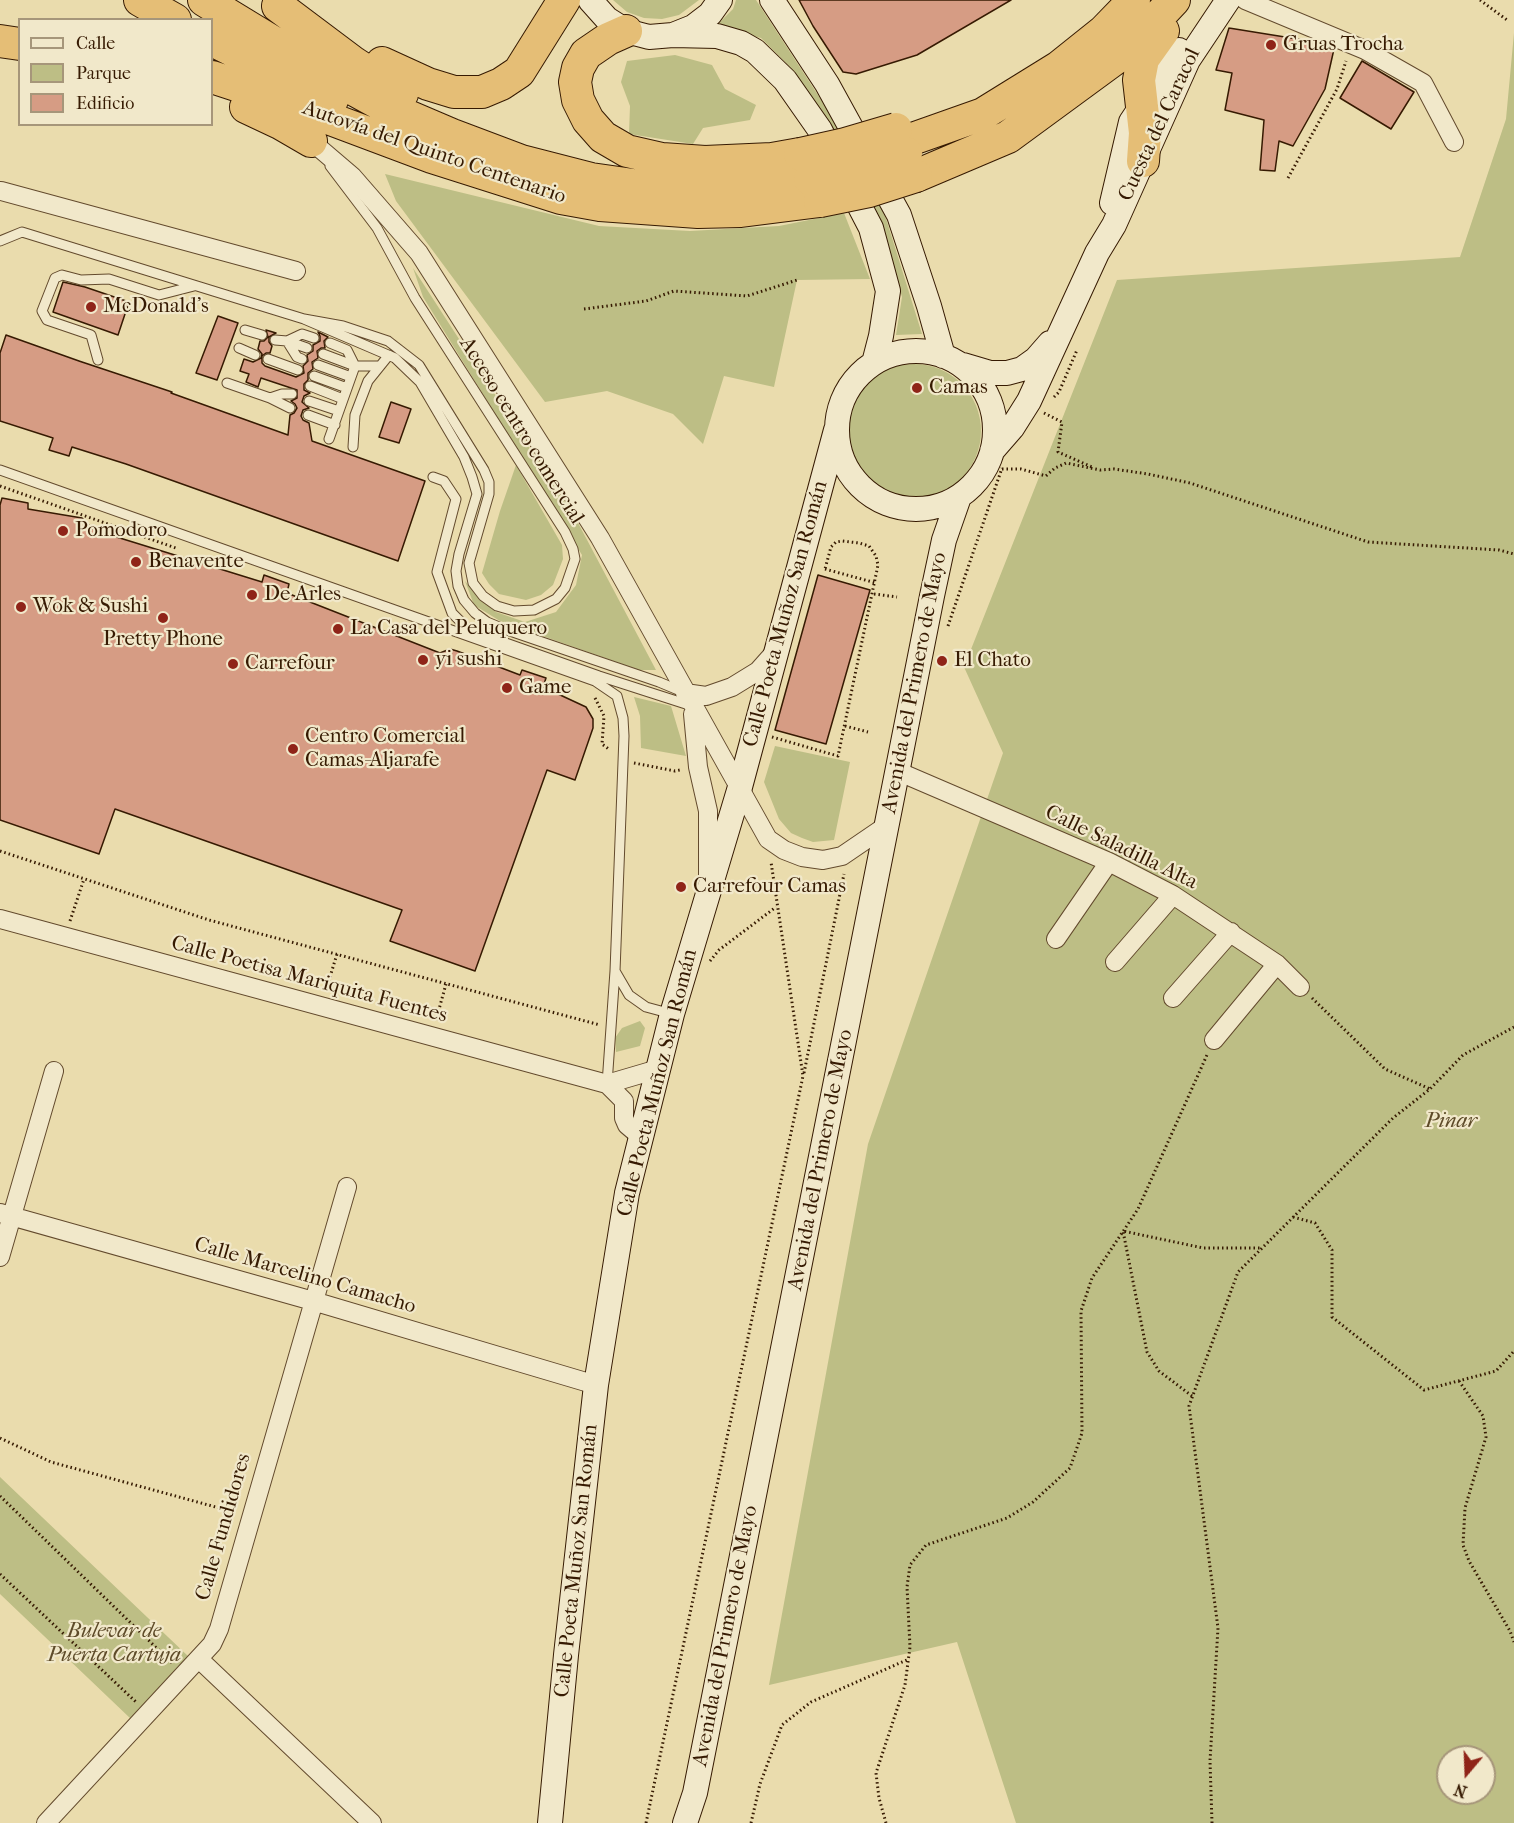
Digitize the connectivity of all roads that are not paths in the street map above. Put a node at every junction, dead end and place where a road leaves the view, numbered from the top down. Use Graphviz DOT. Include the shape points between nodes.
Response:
graph roads {
  1 [pos="140,0"];
  2 [pos="204,0"];
  3 [pos="564,0"];
  4 [pos="590,0"];
  5 [pos="720,0"];
  6 [pos="772,0"];
  7 [pos="1134,0"];
  8 [pos="1174,0"];
  9 [pos="1187,0"];
  10 [pos="1226,0"];
  11 [pos="1245,0"];
  12 [pos="284,2"];
  13 [pos="172,18"];
  14 [pos="0,28"];
  15 [pos="18,30"];
  16 [pos="626,31"];
  17 [pos="673,35"];
  18 [pos="18,39"];
  19 [pos="0,40"];
  20 [pos="213,41"];
  21 [pos="18,44"];
  22 [pos="0,53"];
  23 [pos="18,55"];
  24 [pos="1059,67"];
  25 [pos="213,77"];
  26 [pos="213,93"];
  27 [pos="1141,108"];
  28 [pos="311,141"];
  29 [pos="1454,142"];
  30 [pos="905,150"];
  31 [pos="1143,161"];
  32 [pos="809,175"];
  33 [pos="0,188"];
  34 [pos="561,198"];
  35 [pos="0,241"];
  36 [pos="1097,253"];
  37 [pos="296,271"];
  38 [pos="194,286"];
  39 [pos="304,318"];
  40 [pos="245,330"];
  41 [pos="1062,330"];
  42 [pos="262,335"];
  43 [pos="314,338"];
  44 [pos="274,340"];
  45 [pos="286,341"];
  46 [pos="330,343"];
  47 [pos="239,348"];
  48 [pos="307,348"];
  49 [pos="323,354"];
  50 [pos="255,355"];
  51 [pos="389,355"];
  52 [pos="268,359"];
  53 [pos="302,359"];
  54 [pos="950,359"];
  55 [pos="98,360"];
  56 [pos="874,363"];
  57 [pos="318,365"];
  58 [pos="355,366"];
  59 [pos="380,366"];
  60 [pos="294,372"];
  61 [pos="314,376"];
  62 [pos="351,377"];
  63 [pos="226,383"];
  64 [pos="310,386"];
  65 [pos="347,388"];
  66 [pos="292,394"];
  67 [pos="270,398"];
  68 [pos="344,399"];
  69 [pos="309,401"];
  70 [pos="290,408"];
  71 [pos="339,411"];
  72 [pos="309,415"];
  73 [pos="335,425"];
  74 [pos="836,430"];
  75 [pos="329,439"];
  76 [pos="353,447"];
  77 [pos="1000,455"];
  78 [pos="0,470"];
  79 [pos="433,477"];
  80 [pos="959,497"];
  81 [pos="775,652"];
  82 [pos="689,700"];
  83 [pos="897,771"];
  84 [pos="740,787"];
  85 [pos="886,826"];
  86 [pos="1109,862"];
  87 [pos="708,895"];
  88 [pos="1173,895"];
  89 [pos="0,919"];
  90 [pos="1231,932"];
  91 [pos="1056,939"];
  92 [pos="1115,962"];
  93 [pos="1277,964"];
  94 [pos="615,971"];
  95 [pos="1300,987"];
  96 [pos="1173,998"];
  97 [pos="672,1014"];
  98 [pos="1214,1040"];
  99 [pos="658,1069"];
  100 [pos="54,1071"];
  101 [pos="607,1084"];
  102 [pos="640,1136"];
  103 [pos="346,1187"];
  104 [pos="6,1215"];
  105 [pos="0,1257"];
  106 [pos="313,1301"];
  107 [pos="596,1385"];
  108 [pos="200,1660"];
  109 [pos="46,1823"];
  110 [pos="372,1823"];
  111 [pos="550,1823"];
  112 [pos="685,1823"];
  1 -- 13 [label="highway"];
  2 -- 32 [label="highway" via="384,106 520,161 591,179 654,188 748,188"];
  3 -- 12 [label="highway" via="519,72 482,92 454,92 390,67"];
  4 -- 16 [label="main road" via="606,19"];
  5 -- 17 [label="main road" via="693,27"];
  6 -- 54 [label="main road" via="827,84 899,215"];
  7 -- 24 [label="highway, Autovía del Quinto Centenario" via="1104,31"];
  8 -- 30 [label="highway, Autovía del Quinto Centenario" via="1128,49 1008,137"];
  9 -- 27 [label="highway" via="1143,59 1139,80"];
  10 -- 27 [label="main road, Cuesta del Caracol" via="1197,25"];
  10 -- 31 [label="main road, Cuesta del Caracol" via="1188,60"];
  11 -- 29 [label="street" via="1351,45 1423,83"];
  12 -- 32 [label="highway, Autovía del Quinto Centenario" via="354,63 437,114 526,149 622,171 659,175"];
  14 -- 15 [label="highway"];
  16 -- 17 [label="main road" via="649,37"];
  16 -- 32 [label="highway" via="586,54 575,81 578,100 588,120 603,137 627,151 662,159 772,159"];
  17 -- 56 [label="main road" via="717,36 755,51 785,80 820,130 871,228 888,291"];
  18 -- 19 [label="highway"];
  19 -- 21 [label="highway"];
  20 -- 34 [label="highway" via="381,123 538,183"];
  22 -- 23 [label="highway"];
  24 -- 30 [label="highway"];
  24 -- 30 [label="highway, Autovía del Quinto Centenario" via="983,114"];
  25 -- 34 [label="highway, Autovía del Quinto Centenario" via="432,157"];
  26 -- 28 [label="highway"];
  27 -- 31 [label="highway" via="1145,134"];
  27 -- 36 [label="main road, Cuesta del Caracol" via="1131,122"];
  28 -- 39 [label="lane, Acceso centro comercial" via="377,228 415,298 565,532 574,560 565,588 556,599 534,610 514,611 497,606 473,583 469,563 489,482 419,365 388,340"];
  28 -- 82 [label="street" via="352,176 419,253 600,538"];
  30 -- 32 [label="highway, bridge" via="845,144"];
  30 -- 32 [label="highway, Autovía del Quinto Centenario, bridge" via="869,191"];
  31 -- 36 [label="main road, Cuesta del Caracol"];
  32 -- 34 [label="highway, Autovía del Quinto Centenario" via="741,211 600,205"];
  33 -- 37 [label="street"];
  35 -- 38 [label="lane" via="22,232"];
  36 -- 41 [label="main road, Cuesta del Caracol"];
  38 -- 39 [label="lane"];
  38 -- 55 [label="lane" via="159,295 109,279 81,280 62,275 55,278 42,311 47,320 91,335"];
  39 -- 51 [label="lane"];
  40 -- 42 [label="lane"];
  41 -- 54 [label="main road, Cuesta del Caracol" via="1022,369 999,374"];
  41 -- 77 [label="main road, Cuesta del Caracol"];
  43 -- 45 [label="lane" via="303,334"];
  44 -- 45 [label="lane"];
  45 -- 48 [label="lane"];
  45 -- 53 [label="lane"];
  46 -- 58 [label="lane" via="347,350"];
  47 -- 50 [label="lane"];
  49 -- 58 [label="lane"];
  51 -- 59 [label="lane"];
  51 -- 82 [label="lane" via="420,382 472,477 477,494 456,571 464,600 475,614 504,629 659,682"];
  52 -- 60 [label="lane"];
  54 -- 56 [label="main road" via="929,352 908,352"];
  54 -- 77 [label="main road" via="979,382 992,408"];
  56 -- 74 [label="main road" via="846,392"];
  57 -- 62 [label="lane"];
  58 -- 59 [label="lane"];
  58 -- 62 [label="lane"];
  59 -- 76 [label="lane" via="368,381 355,415"];
  61 -- 65 [label="lane"];
  62 -- 65 [label="lane"];
  63 -- 67 [label="lane"];
  64 -- 68 [label="lane"];
  65 -- 68 [label="lane"];
  66 -- 67 [label="lane"];
  67 -- 70 [label="lane"];
  68 -- 71 [label="lane"];
  69 -- 71 [label="lane"];
  71 -- 73 [label="lane"];
  72 -- 73 [label="lane"];
  73 -- 75 [label="lane"];
  74 -- 80 [label="main road" via="846,470 875,499 897,508 920,510"];
  74 -- 81 [label="main road, Calle Poeta Muñoz San Román"];
  77 -- 80 [label="main road"];
  78 -- 94 [label="lane" via="595,681 617,696 623,718"];
  79 -- 82 [label="lane" via="444,482 456,499 437,572 452,613 469,630 599,676"];
  80 -- 83 [label="main road, Avenida del Primero de Mayo" via="944,540"];
  81 -- 82 [label="street" via="747,680"];
  81 -- 84 [label="main road, Calle Poeta Muñoz San Román"];
  82 -- 84 [label="street"];
  82 -- 87 [label="street" via="708,811"];
  83 -- 85 [label="main road, Avenida del Primero de Mayo"];
  83 -- 86 [label="street, Calle Saladilla Alta"];
  84 -- 85 [label="street" via="768,839 802,857 823,860 842,856"];
  84 -- 87 [label="main road, Calle Poeta Muñoz San Román"];
  85 -- 112 [label="main road, Avenida del Primero de Mayo" via="695,1793"];
  86 -- 88 [label="street, Calle Saladilla Alta"];
  86 -- 91 [label="street"];
  87 -- 97 [label="main road, Calle Poeta Muñoz San Román"];
  88 -- 90 [label="street, Calle Saladilla Alta"];
  88 -- 92 [label="street"];
  89 -- 101 [label="street, Calle Poetisa Mariquita Fuentes"];
  90 -- 93 [label="street, Calle Saladilla Alta"];
  90 -- 96 [label="street"];
  93 -- 95 [label="street, Calle Saladilla Alta"];
  93 -- 98 [label="street"];
  94 -- 97 [label="lane" via="629,995 646,1007"];
  94 -- 101 [label="lane"];
  97 -- 99 [label="main road, Calle Poeta Muñoz San Román"];
  99 -- 101 [label="street"];
  99 -- 102 [label="main road, Calle Poeta Muñoz San Román"];
  100 -- 104 [label="street"];
  101 -- 102 [label="street" via="624,1101 627,1125"];
  102 -- 107 [label="main road, Calle Poeta Muñoz San Román"];
  103 -- 106 [label="street, Calle Fundidores"];
  104 -- 105 [label="street"];
  104 -- 106 [label="street, Calle Marcelino Camacho"];
  106 -- 107 [label="street, Calle Marcelino Camacho"];
  106 -- 108 [label="street, Calle Fundidores" via="219,1629"];
  107 -- 111 [label="main road, Calle Poeta Muñoz San Román"];
  108 -- 109 [label="street, Calle Fundidores"];
  108 -- 110 [label="street"];
}
